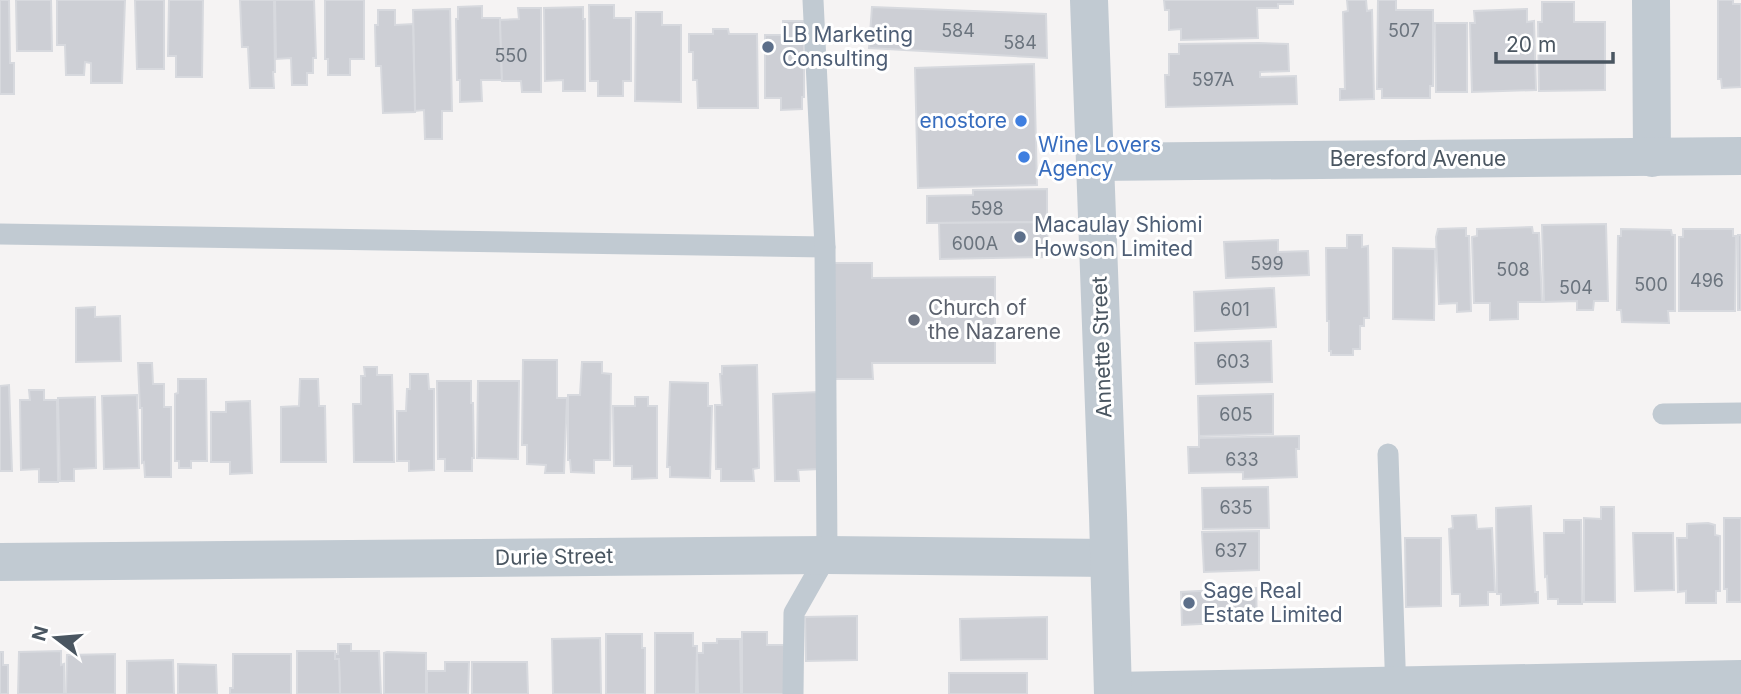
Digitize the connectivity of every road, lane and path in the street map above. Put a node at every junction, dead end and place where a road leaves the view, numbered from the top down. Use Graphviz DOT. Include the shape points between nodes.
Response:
graph roads {
  1 [pos="813,0"];
  2 [pos="1089,0"];
  3 [pos="1651,0"];
  4 [pos="1741,156"];
  5 [pos="1652,158"];
  6 [pos="1095,162"];
  7 [pos="0,234"];
  8 [pos="825,247"];
  9 [pos="1741,413"];
  10 [pos="1663,414"];
  11 [pos="1388,454"];
  12 [pos="827,555"];
  13 [pos="1109,558"];
  14 [pos="0,562"];
  15 [pos="1741,679"];
  16 [pos="1396,690"];
  17 [pos="1113,692"];
  18 [pos="793,694"];
  1 -- 8 [label="lane"];
  2 -- 6 [label="street, Annette Street"];
  3 -- 5 [label="street"];
  4 -- 5 [label="street, Beresford Avenue"];
  5 -- 6 [label="street, Beresford Avenue"];
  6 -- 13 [label="street, Annette Street"];
  7 -- 8 [label="lane"];
  8 -- 12 [label="lane"];
  9 -- 10 [label="lane"];
  11 -- 16 [label="lane"];
  12 -- 13 [label="street, Durie Street"];
  12 -- 14 [label="street, Durie Street"];
  12 -- 18 [label="lane" via="794,613"];
  13 -- 17 [label="street, Annette Street"];
  15 -- 16 [label="street"];
  16 -- 17 [label="street"];
}
